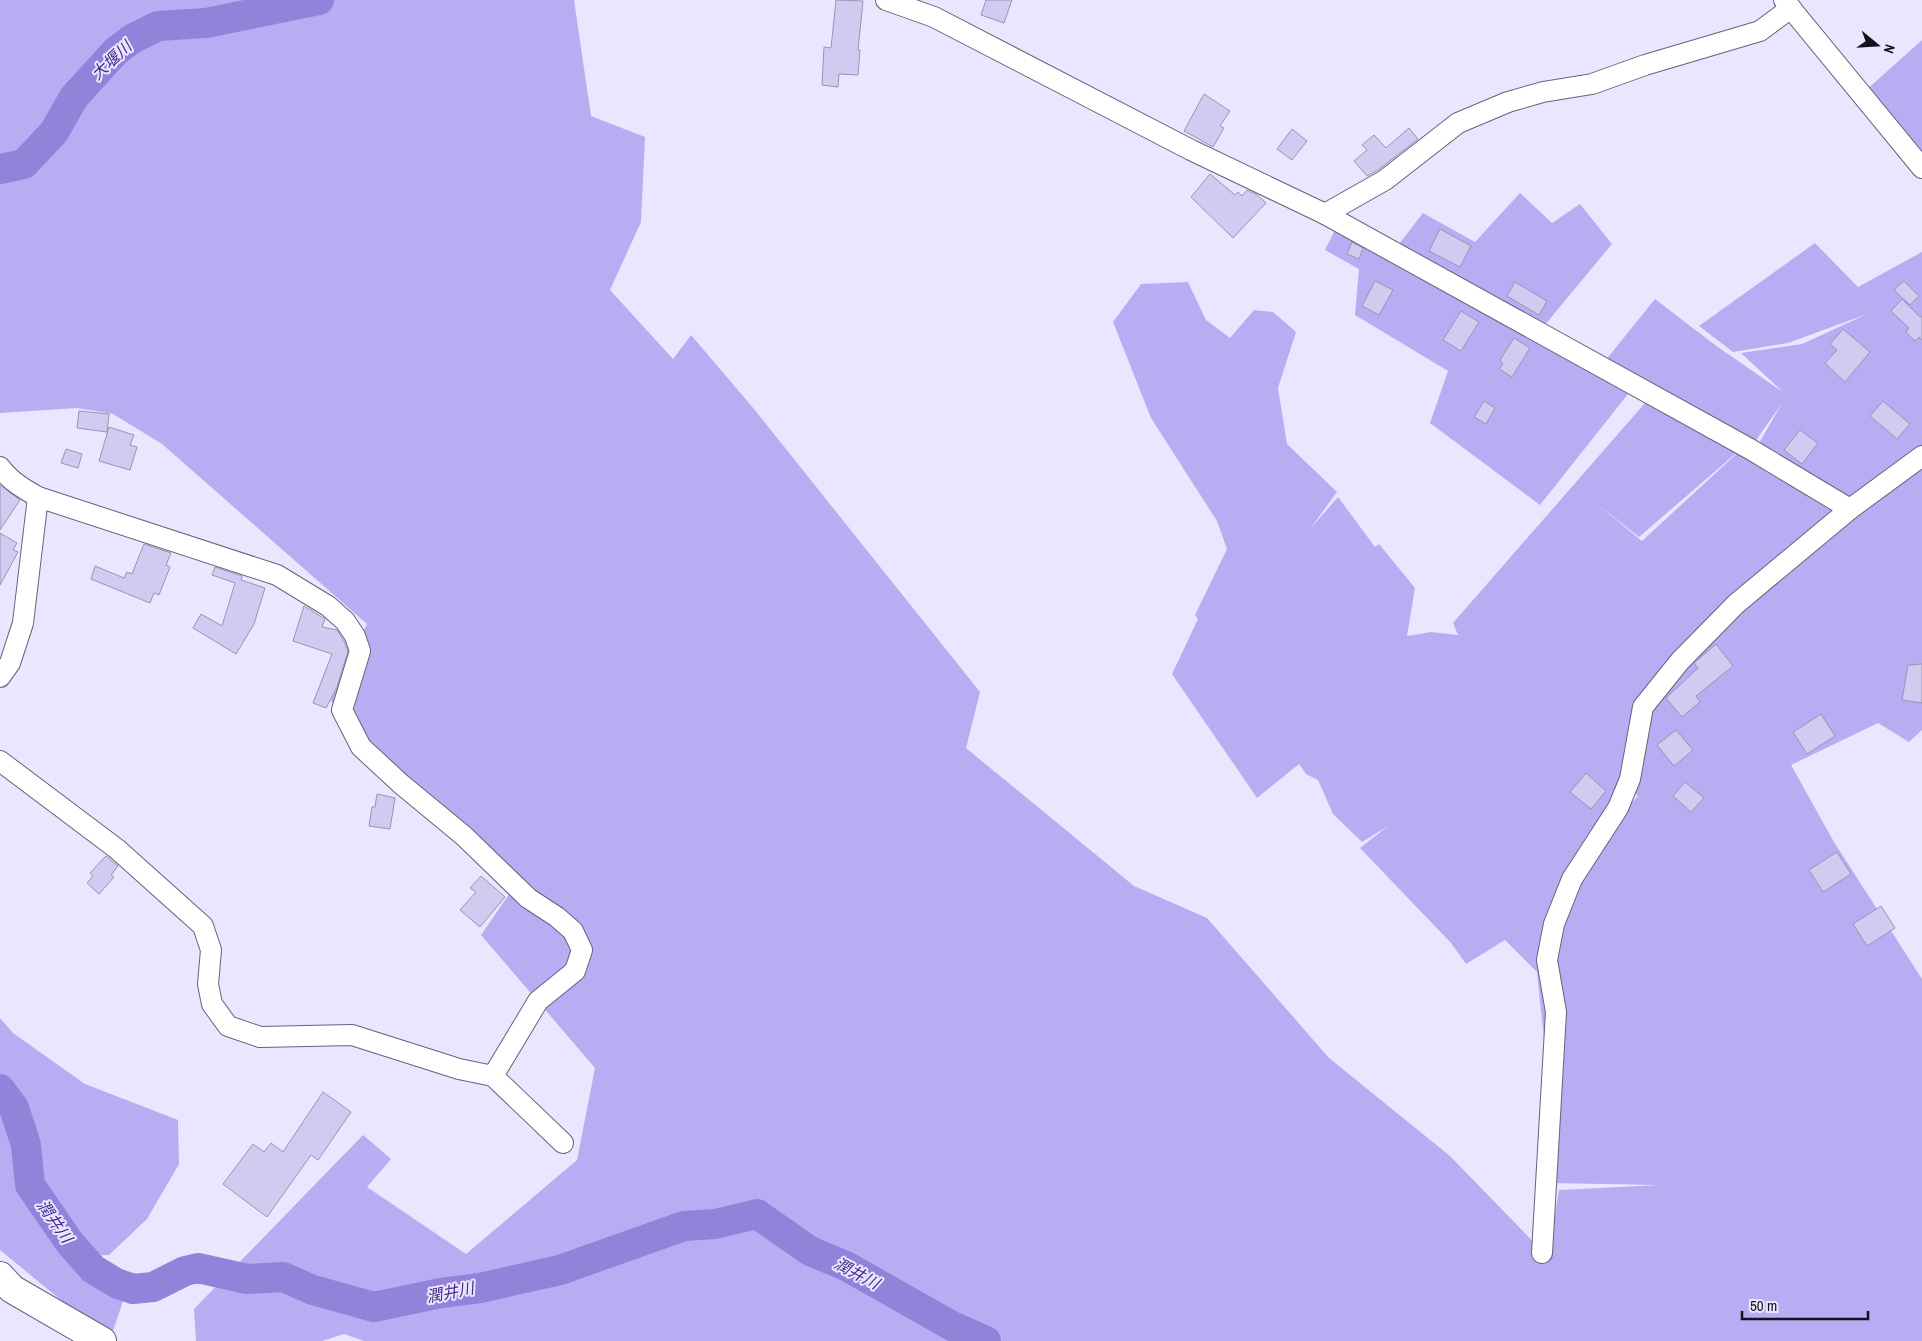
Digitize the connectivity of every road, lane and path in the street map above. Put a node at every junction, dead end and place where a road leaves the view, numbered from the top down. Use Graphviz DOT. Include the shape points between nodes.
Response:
graph roads {
  1 [pos="886,0"];
  2 [pos="1788,4"];
  3 [pos="937,8"];
  4 [pos="1922,168"];
  5 [pos="1325,214"];
  6 [pos="1922,456"];
  7 [pos="0,467"];
  8 [pos="38,497"];
  9 [pos="1850,509"];
  10 [pos="0,677"];
  11 [pos="0,761"];
  12 [pos="493,1076"];
  13 [pos="563,1143"];
  14 [pos="1542,1253"];
  15 [pos="0,1276"];
  16 [pos="102,1341"];
  1 -- 3 [label="street"];
  2 -- 4 [label="street"];
  2 -- 5 [label="street" via="1760,31 1592,84 1508,102 1458,123 1385,180"];
  3 -- 5 [label="street" via="1190,150"];
  5 -- 9 [label="street" via="1750,448"];
  6 -- 9 [label="street"];
  7 -- 8 [label="street" via="17,485"];
  8 -- 10 [label="street" via="23,623 10,662"];
  8 -- 12 [label="street" via="276,575 328,606 345,621 360,651 342,710 362,747 464,836 528,898 573,931 582,950 575,971 538,1001"];
  9 -- 14 [label="street" via="1736,604 1680,661 1644,707 1630,779 1621,800 1572,880 1554,924 1547,960 1556,1012"];
  11 -- 12 [label="street" via="117,849 203,926 211,950 208,984 212,1004 228,1026 260,1037 352,1035 459,1070"];
  12 -- 13 [label="street"];
  15 -- 16 [label="street" via="12,1289"];
}
